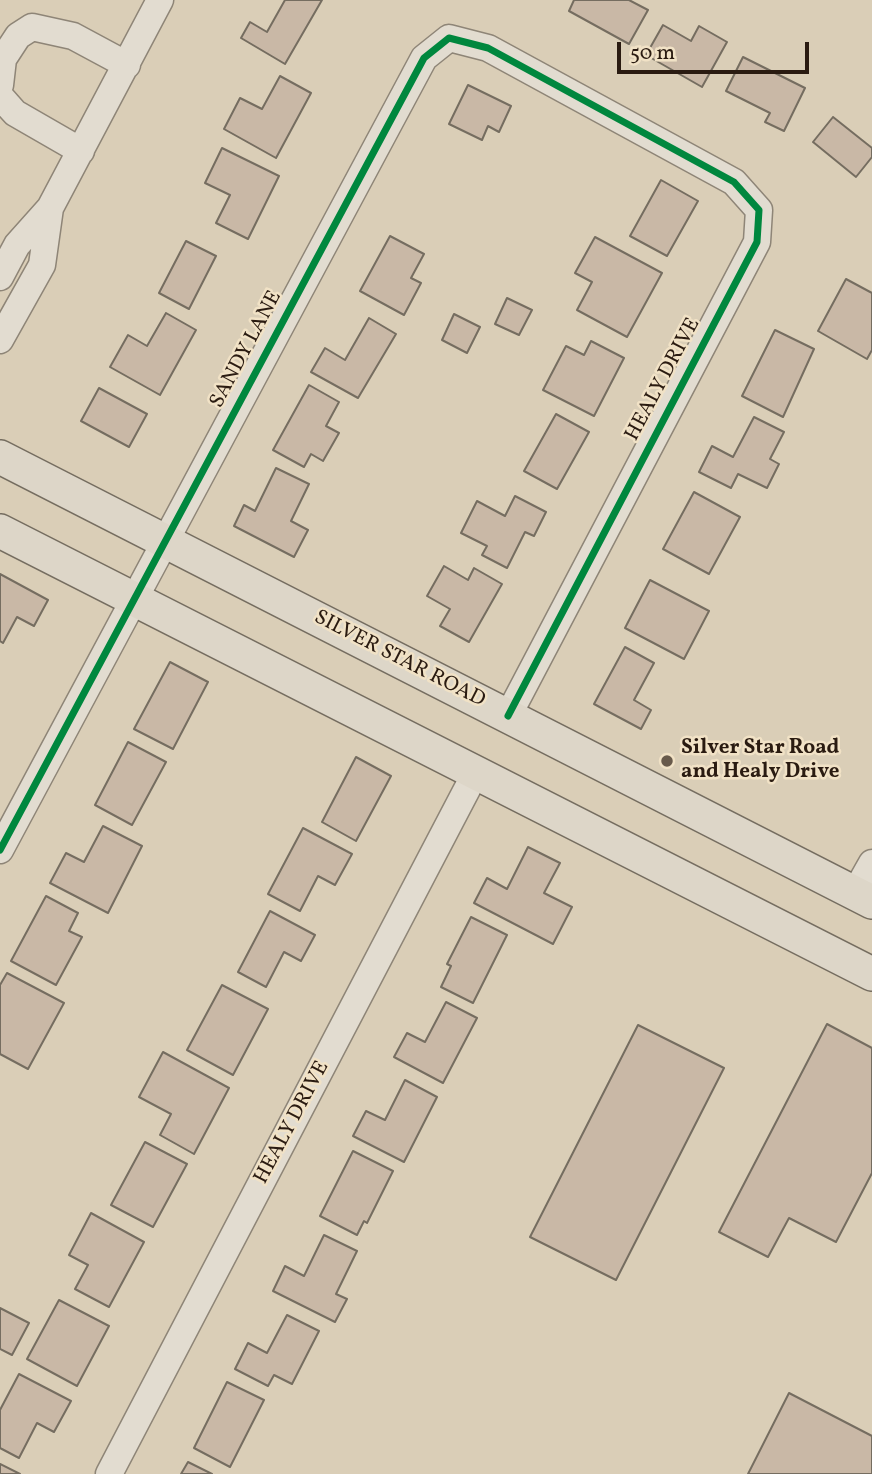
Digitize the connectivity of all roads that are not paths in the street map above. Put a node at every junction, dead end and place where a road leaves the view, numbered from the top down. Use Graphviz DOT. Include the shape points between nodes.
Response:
graph roads {
  1 [pos="160,0"];
  2 [pos="127,65"];
  3 [pos="0,85"];
  4 [pos="0,96"];
  5 [pos="614,118"];
  6 [pos="81,151"];
  7 [pos="50,208"];
  8 [pos="0,277"];
  9 [pos="0,340"];
  10 [pos="0,457"];
  11 [pos="0,531"];
  12 [pos="163,540"];
  13 [pos="132,599"];
  14 [pos="508,716"];
  15 [pos="477,772"];
  16 [pos="0,850"];
  17 [pos="872,863"];
  18 [pos="863,898"];
  19 [pos="872,974"];
  20 [pos="109,1474"];
  1 -- 2 [label="street"];
  2 -- 3 [label="street" via="74,36 32,27 18,36 3,59"];
  2 -- 6 [label="street"];
  4 -- 6 [label="street" via="15,113"];
  5 -- 12 [label="street, SANDY LANE" via="488,47 449,38 424,58"];
  5 -- 14 [label="street, HEALY DRIVE" via="734,182 759,210 757,242"];
  6 -- 7 [label="street"];
  7 -- 8 [label="street" via="16,245"];
  7 -- 9 [label="street" via="42,265"];
  10 -- 12 [label="main road, SILVER STAR ROAD"];
  11 -- 13 [label="main road"];
  12 -- 13 [label="street, SANDY LANE"];
  12 -- 14 [label="main road, SILVER STAR ROAD"];
  13 -- 15 [label="main road"];
  13 -- 16 [label="street, SANDY LANE"];
  14 -- 18 [label="main road, SILVER STAR ROAD"];
  15 -- 19 [label="main road"];
  15 -- 20 [label="street, HEALY DRIVE"];
  17 -- 18 [label="street"];
}
